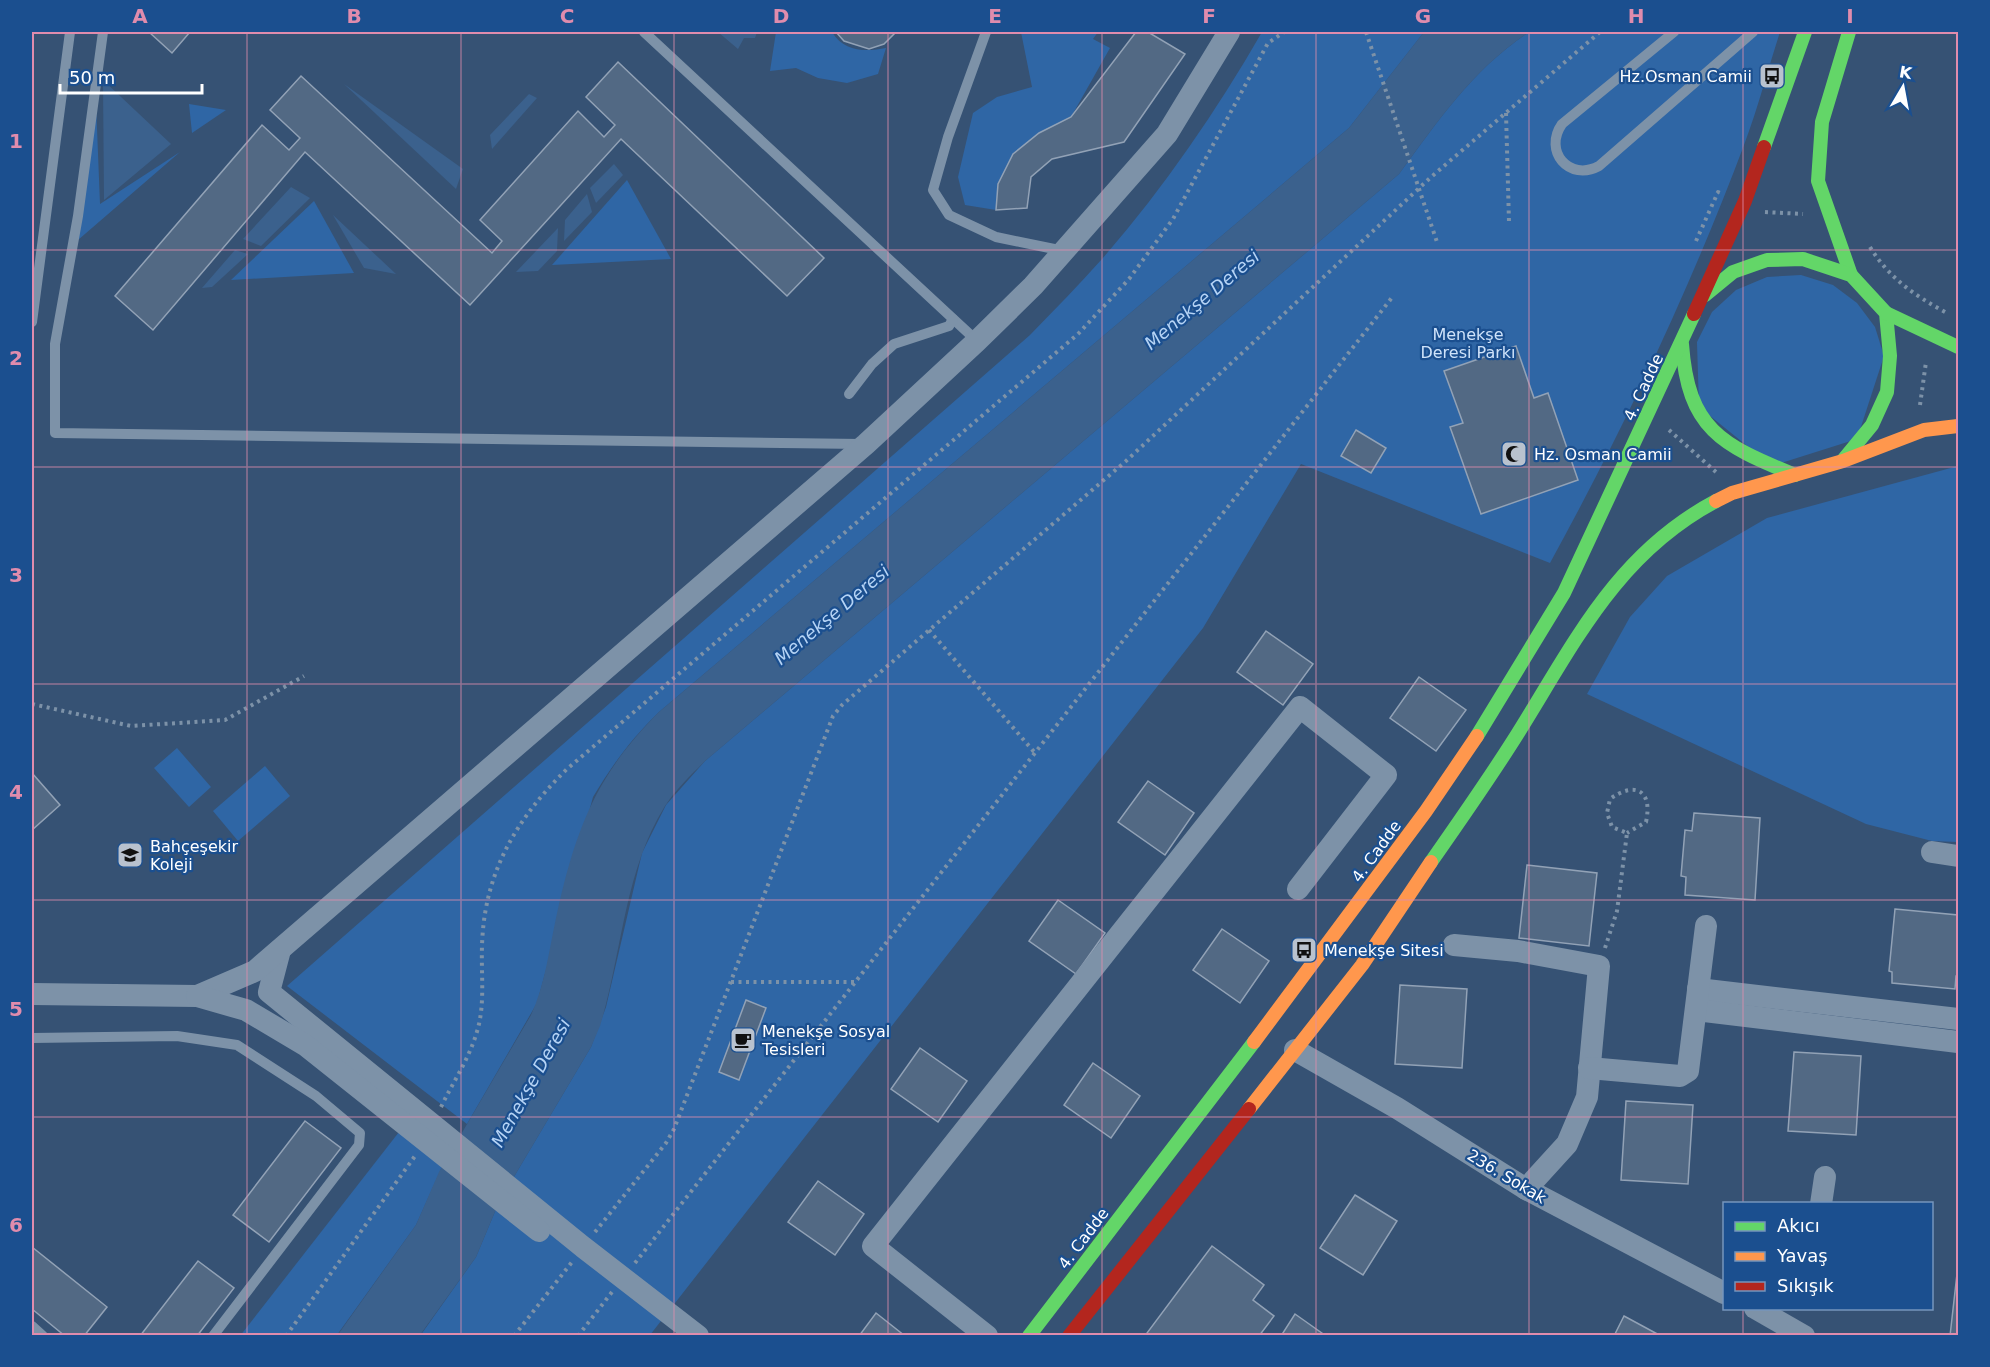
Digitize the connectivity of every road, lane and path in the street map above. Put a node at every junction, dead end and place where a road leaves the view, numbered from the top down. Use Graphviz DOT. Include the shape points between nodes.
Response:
graph roads {
  1 [pos="70,32"];
  2 [pos="103,32"];
  3 [pos="644,32"];
  4 [pos="986,32"];
  5 [pos="1229,32"];
  6 [pos="1284,32"];
  7 [pos="1366,32"];
  8 [pos="1600,32"];
  9 [pos="1674,32"];
  10 [pos="1753,32"];
  11 [pos="1805,32"];
  12 [pos="1849,32"];
  13 [pos="1506,112"];
  14 [pos="1759,210"];
  15 [pos="1805,214"];
  16 [pos="1509,222"];
  17 [pos="1438,245"];
  18 [pos="1868,245"];
  19 [pos="1065,251"];
  20 [pos="1851,275"];
  21 [pos="1394,295"];
  22 [pos="1705,295"];
  23 [pos="1945,312"];
  24 [pos="1886,313"];
  25 [pos="953,319"];
  26 [pos="32,322"];
  27 [pos="977,341"];
  28 [pos="1682,344"];
  29 [pos="1959,347"];
  30 [pos="1927,358"];
  31 [pos="849,394"];
  32 [pos="1919,410"];
  33 [pos="1664,425"];
  34 [pos="1959,426"];
  35 [pos="866,444"];
  36 [pos="1843,461"];
  37 [pos="1719,475"];
  38 [pos="1795,475"];
  39 [pos="929,630"];
  40 [pos="304,676"];
  41 [pos="32,704"];
  42 [pos="1035,753"];
  43 [pos="1627,833"];
  44 [pos="1932,852"];
  45 [pos="1959,856"];
  46 [pos="1298,889"];
  47 [pos="1706,926"];
  48 [pos="1454,945"];
  49 [pos="280,950"];
  50 [pos="1599,966"];
  51 [pos="228,982"];
  52 [pos="731,982"];
  53 [pos="856,982"];
  54 [pos="269,992"];
  55 [pos="32,994"];
  56 [pos="197,996"];
  57 [pos="1697,999"];
  58 [pos="1959,1019"];
  59 [pos="32,1038"];
  60 [pos="1959,1042"];
  61 [pos="1295,1050"];
  62 [pos="1589,1068"];
  63 [pos="433,1135"];
  64 [pos="1825,1177"];
  65 [pos="1526,1189"];
  66 [pos="1821,1202"];
  67 [pos="579,1253"];
  68 [pos="619,1284"];
  69 [pos="1723,1292"];
  70 [pos="1761,1310"];
  71 [pos="32,1326"];
  72 [pos="44,1335"];
  73 [pos="213,1335"];
  74 [pos="286,1335"];
  75 [pos="514,1335"];
  76 [pos="578,1335"];
  77 [pos="675,1335"];
  78 [pos="698,1335"];
  79 [pos="987,1335"];
  80 [pos="1029,1335"];
  81 [pos="1069,1335"];
  82 [pos="1804,1335"];
  1 -- 26 [label="lane"];
  2 -- 35 [label="lane" via="78,216 55,344 55,433"];
  3 -- 25 [label="lane"];
  4 -- 19 [label="lane" via="933,190 949,215 996,237"];
  5 -- 19 [label="street" via="1167,134"];
  6 -- 63 [label="path" via="1268,43 1173,219 1129,279 1078,334 567,769 533,806 502,855 490,883 484,913 478,1026 466,1064"];
  7 -- 17 [label="path, bridge"];
  8 -- 13 [label="path"];
  9 -- 10 [label="lane" via="1562,124 1554,145 1566,166 1582,171 1599,166"];
  11 -- 22 [label="main road" via="1757,173"];
  12 -- 20 [label="main road" via="1822,122 1818,181"];
  13 -- 16 [label="path"];
  13 -- 39 [label="path" via="1430,177 1126,461"];
  14 -- 15 [label="path"];
  18 -- 23 [label="path" via="1883,269 1916,296"];
  19 -- 27 [label="street"];
  20 -- 22 [label="main road" via="1803,259 1767,260 1733,272"];
  20 -- 24 [label="main road"];
  21 -- 42 [label="path"];
  22 -- 28 [label="main road"];
  24 -- 29 [label="main road"];
  24 -- 36 [label="main road" via="1890,356 1887,392 1872,424"];
  25 -- 27 [label="lane"];
  25 -- 31 [label="lane" via="949,326 894,345 872,364"];
  27 -- 35 [label="street"];
  28 -- 38 [label="main road" via="1686,386 1701,417 1724,442"];
  28 -- 80 [label="main road, 4. Cadde" via="1563,593 1475,739 1325,949"];
  30 -- 32 [label="path"];
  33 -- 37 [label="path"];
  34 -- 36 [label="main road" via="1924,430"];
  35 -- 49 [label="street"];
  36 -- 38 [label="main road"];
  38 -- 61 [label="main road" via="1732,494 1694,513 1649,547 1600,602 1512,743 1362,965"];
  39 -- 42 [label="path"];
  39 -- 52 [label="path" via="833,717"];
  40 -- 41 [label="path" via="225,720 131,726"];
  42 -- 53 [label="path"];
  43 -- 43 [label="path" via="1612,827 1607,813 1610,799 1624,789 1637,789 1649,806 1646,822"];
  43 -- 50 [label="path" via="1617,911"];
  44 -- 45 [label="street"];
  46 -- 79 [label="street" via="1386,775 1300,707 873,1246"];
  47 -- 57 [label="street"];
  48 -- 50 [label="street" via="1518,951"];
  49 -- 51 [label="street" via="255,971"];
  49 -- 54 [label="street"];
  50 -- 62 [label="street"];
  51 -- 54 [label="street"];
  51 -- 56 [label="street"];
  52 -- 53 [label="path"];
  52 -- 67 [label="path" via="670,1136"];
  53 -- 68 [label="path"];
  54 -- 63 [label="street"];
  55 -- 56 [label="street"];
  56 -- 63 [label="street" via="246,1010 305,1045"];
  57 -- 58 [label="street"];
  57 -- 60 [label="street"];
  57 -- 62 [label="street" via="1688,1071 1680,1076"];
  59 -- 73 [label="lane" via="177,1036 237,1045 316,1096 360,1133 359,1144"];
  61 -- 65 [label="street, 236. Sokak"];
  61 -- 81 [label="main road"];
  62 -- 65 [label="street" via="1587,1097 1567,1144"];
  63 -- 67 [label="street"];
  63 -- 74 [label="path"];
  64 -- 66 [label="street"];
  65 -- 69 [label="street, 236. Sokak"];
  67 -- 68 [label="street"];
  67 -- 75 [label="path"];
  68 -- 76 [label="path"];
  68 -- 77 [label="street"];
  68 -- 78 [label="street"];
  70 -- 82 [label="street"];
  71 -- 72 [label="lane"];
}
